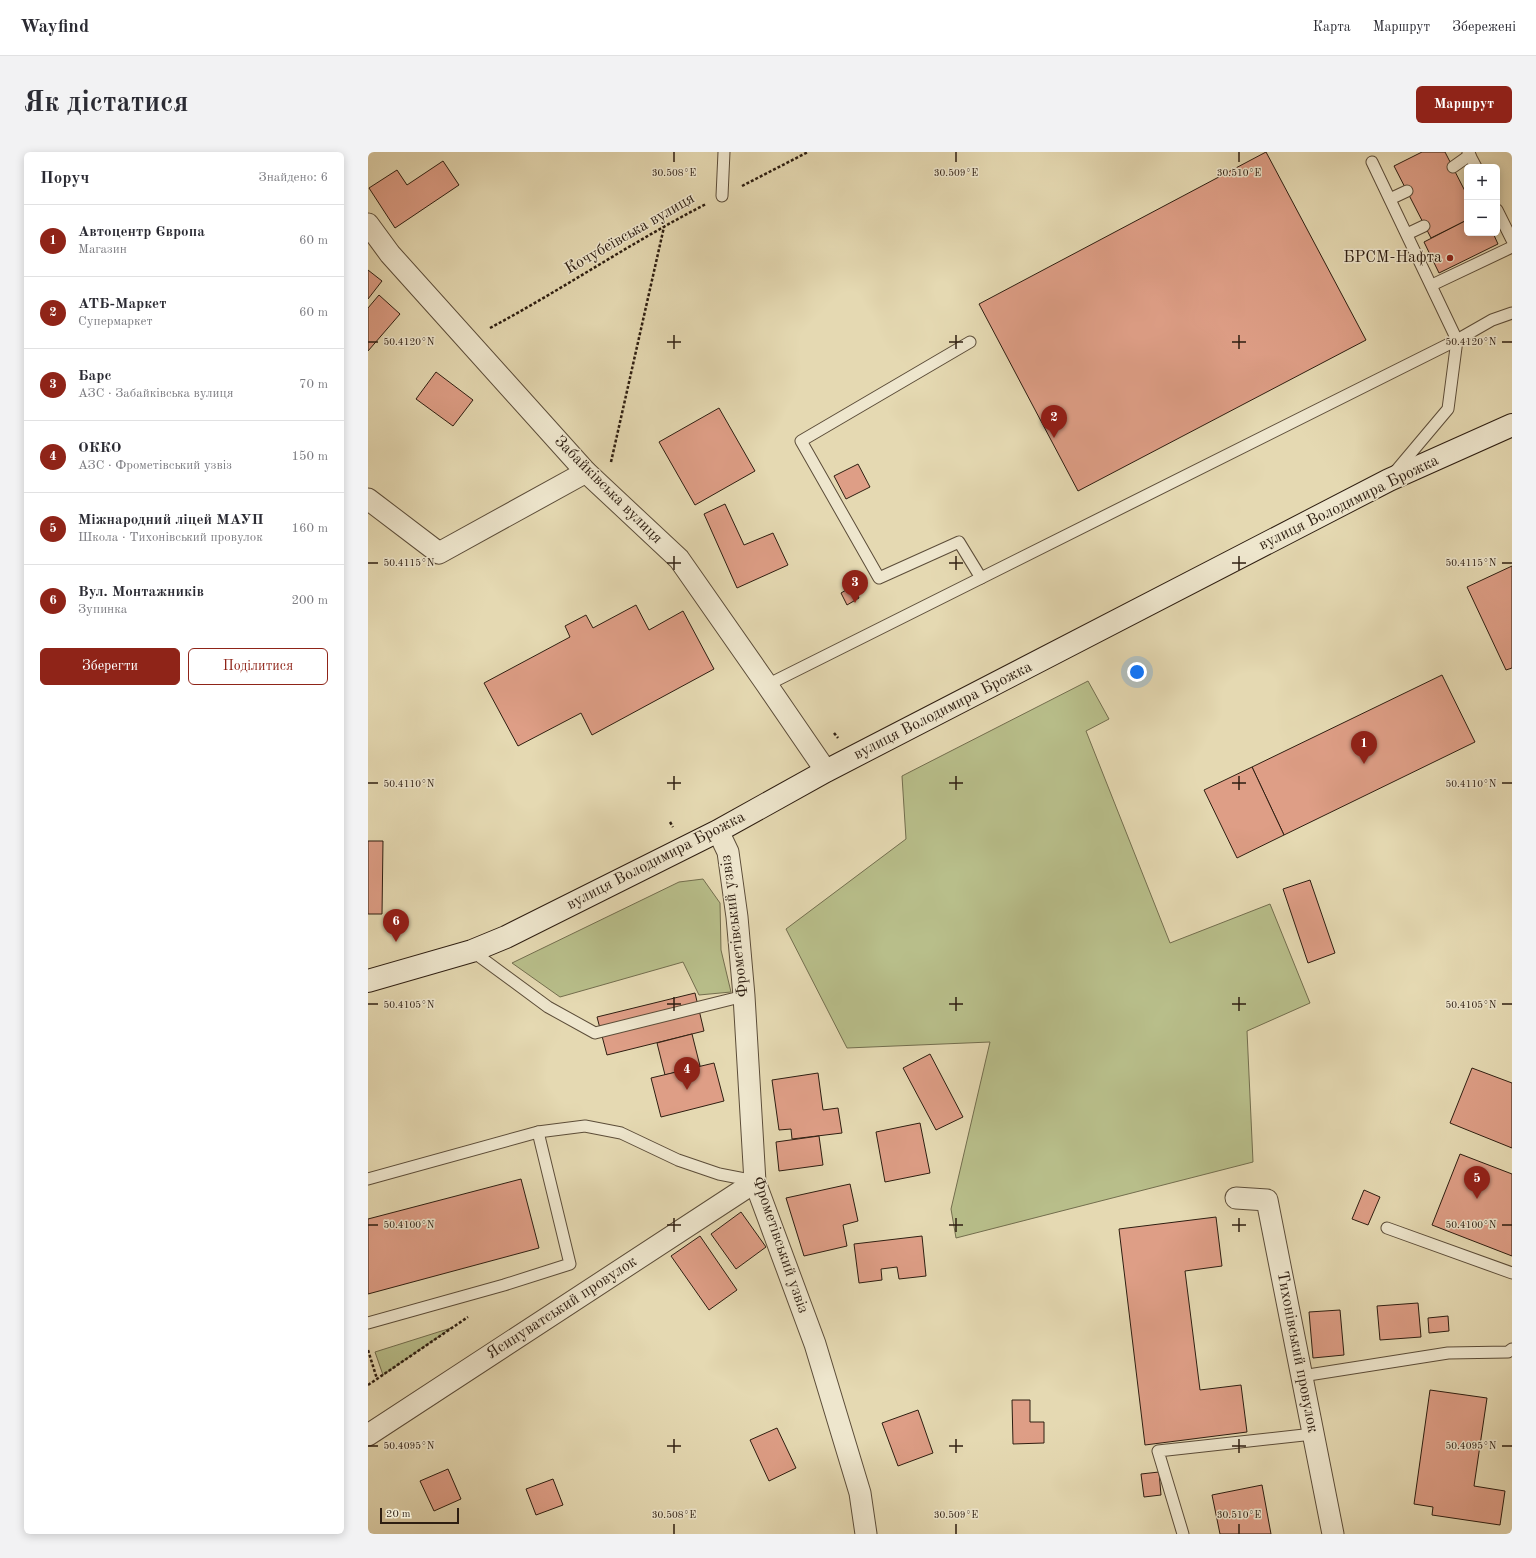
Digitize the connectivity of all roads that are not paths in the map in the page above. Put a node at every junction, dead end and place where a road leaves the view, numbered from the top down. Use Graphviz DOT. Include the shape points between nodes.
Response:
graph roads {
  1 [pos="724,152"];
  2 [pos="1469,154"];
  3 [pos="1372,162"];
  4 [pos="1474,164"];
  5 [pos="1453,167"];
  6 [pos="1407,191"];
  7 [pos="722,196"];
  8 [pos="1390,199"];
  9 [pos="1500,216"];
  10 [pos="368,224"];
  11 [pos="1424,226"];
  12 [pos="1407,234"];
  13 [pos="1512,240"];
  14 [pos="1512,247"];
  15 [pos="1432,285"];
  16 [pos="1512,313"];
  17 [pos="1458,340"];
  18 [pos="970,342"];
  19 [pos="1512,425"];
  20 [pos="586,472"];
  21 [pos="1389,480"];
  22 [pos="368,499"];
  23 [pos="981,578"];
  24 [pos="767,685"];
  25 [pos="826,771"];
  26 [pos="718,831"];
  27 [pos="472,951"];
  28 [pos="368,981"];
  29 [pos="744,996"];
  30 [pos="538,1132"];
  31 [pos="368,1179"];
  32 [pos="755,1182"];
  33 [pos="1236,1198"];
  34 [pos="1387,1228"];
  35 [pos="1512,1273"];
  36 [pos="368,1323"];
  37 [pos="1512,1349"];
  38 [pos="1302,1376"];
  39 [pos="1313,1434"];
  40 [pos="368,1435"];
  41 [pos="866,1534"];
  42 [pos="1184,1534"];
  43 [pos="1333,1534"];
  1 -- 7 [label="lane"];
  2 -- 4 [label="lane"];
  2 -- 5 [label="lane"];
  3 -- 8 [label="lane"];
  6 -- 8 [label="lane"];
  8 -- 12 [label="lane"];
  9 -- 13 [label="lane"];
  10 -- 20 [label="street, Забайківська вулиця" via="390,254"];
  11 -- 12 [label="lane"];
  12 -- 15 [label="lane"];
  14 -- 15 [label="lane"];
  15 -- 17 [label="lane"];
  16 -- 17 [label="lane" via="1492,320"];
  17 -- 21 [label="lane" via="1448,409"];
  17 -- 23 [label="lane"];
  18 -- 23 [label="lane" via="802,441 879,578 959,542"];
  19 -- 21 [label="main road, вулиця Володимира Брожка"];
  20 -- 22 [label="street" via="439,553"];
  20 -- 24 [label="street, Забайківська вулиця" via="679,560"];
  21 -- 25 [label="main road, вулиця Володимира Брожка"];
  23 -- 24 [label="lane"];
  24 -- 25 [label="street, Забайківська вулиця"];
  25 -- 26 [label="main road, вулиця Володимира Брожка"];
  26 -- 27 [label="main road, вулиця Володимира Брожка" via="506,937"];
  26 -- 29 [label="street, Фрометівський узвіз" via="728,852 732,872"];
  27 -- 28 [label="main road, вулиця Володимира Брожка"];
  27 -- 29 [label="lane" via="548,1007 596,1033"];
  29 -- 32 [label="street, Фрометівський узвіз"];
  30 -- 31 [label="lane"];
  30 -- 32 [label="lane" via="585,1126 621,1133 678,1160 719,1174"];
  30 -- 36 [label="lane" via="570,1264"];
  32 -- 40 [label="street, Ясинуватський провулок"];
  32 -- 41 [label="street, Фрометівський узвіз" via="815,1344 860,1493"];
  33 -- 38 [label="street, Тихонівський провулок" via="1267,1200"];
  34 -- 35 [label="lane"];
  37 -- 38 [label="lane" via="1508,1352 1448,1353"];
  38 -- 39 [label="street, Тихонівський провулок"];
  39 -- 42 [label="lane" via="1158,1451"];
  39 -- 43 [label="street, Тихонівський провулок"];
}
